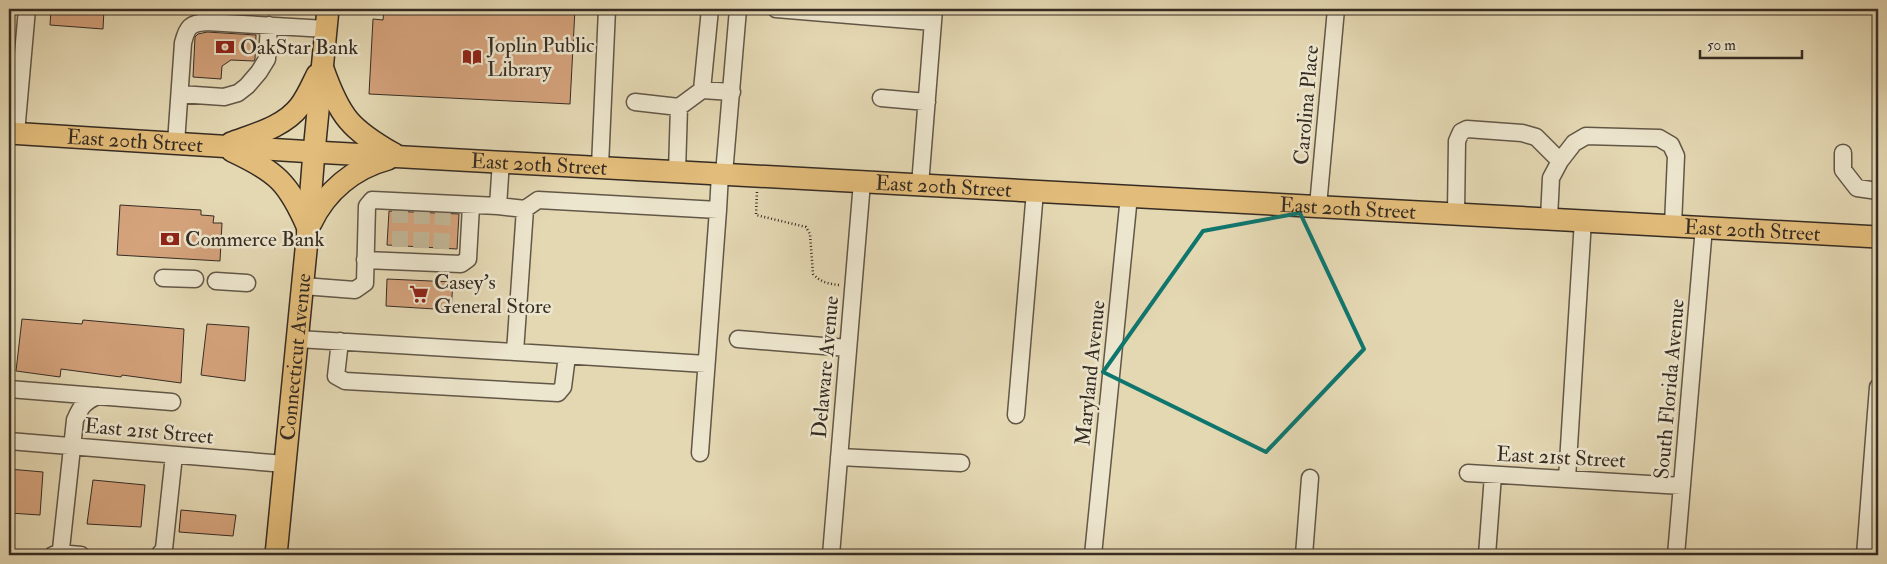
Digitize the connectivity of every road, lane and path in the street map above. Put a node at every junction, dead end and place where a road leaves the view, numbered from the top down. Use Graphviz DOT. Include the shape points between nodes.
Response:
graph roads {
  1 [pos="27,9"];
  2 [pos="606,9"];
  3 [pos="710,9"];
  4 [pos="738,9"];
  5 [pos="776,9"];
  6 [pos="1336,9"];
  7 [pos="1875,9"];
  8 [pos="933,15"];
  9 [pos="327,19"];
  10 [pos="269,25"];
  11 [pos="1878,40"];
  12 [pos="322,66"];
  13 [pos="702,90"];
  14 [pos="732,92"];
  15 [pos="180,94"];
  16 [pos="880,98"];
  17 [pos="635,102"];
  18 [pos="926,102"];
  19 [pos="680,107"];
  20 [pos="12,133"];
  21 [pos="176,143"];
  22 [pos="222,146"];
  23 [pos="314,152"];
  24 [pos="1843,153"];
  25 [pos="399,156"];
  26 [pos="1560,161"];
  27 [pos="501,162"];
  28 [pos="600,166"];
  29 [pos="677,171"];
  30 [pos="722,174"];
  31 [pos="758,176"];
  32 [pos="862,182"];
  33 [pos="920,185"];
  34 [pos="1035,191"];
  35 [pos="1878,191"];
  36 [pos="1129,196"];
  37 [pos="471,206"];
  38 [pos="498,206"];
  39 [pos="1318,206"];
  40 [pos="525,209"];
  41 [pos="718,210"];
  42 [pos="1456,213"];
  43 [pos="1549,218"];
  44 [pos="1583,220"];
  45 [pos="1673,226"];
  46 [pos="1704,227"];
  47 [pos="308,228"];
  48 [pos="1878,237"];
  49 [pos="365,260"];
  50 [pos="163,278"];
  51 [pos="195,279"];
  52 [pos="216,281"];
  53 [pos="247,283"];
  54 [pos="303,286"];
  55 [pos="853,286"];
  56 [pos="298,339"];
  57 [pos="738,339"];
  58 [pos="340,341"];
  59 [pos="848,348"];
  60 [pos="515,352"];
  61 [pos="567,356"];
  62 [pos="706,364"];
  63 [pos="1878,387"];
  64 [pos="9,389"];
  65 [pos="98,396"];
  66 [pos="172,402"];
  67 [pos="1016,415"];
  68 [pos="9,441"];
  69 [pos="72,446"];
  70 [pos="700,453"];
  71 [pos="174,455"];
  72 [pos="839,457"];
  73 [pos="962,463"];
  74 [pos="285,464"];
  75 [pos="1468,473"];
  76 [pos="1494,475"];
  77 [pos="1310,478"];
  78 [pos="1567,479"];
  79 [pos="1682,486"];
  80 [pos="56,554"];
  81 [pos="81,555"];
  82 [pos="159,555"];
  83 [pos="276,555"];
  84 [pos="831,555"];
  85 [pos="1094,555"];
  86 [pos="1304,555"];
  87 [pos="1487,555"];
  88 [pos="1676,555"];
  89 [pos="1865,555"];
  1 -- 20 [label="street"];
  2 -- 28 [label="street"];
  3 -- 13 [label="street"];
  4 -- 14 [label="street"];
  5 -- 8 [label="street"];
  6 -- 39 [label="street, Carolina Place"];
  7 -- 11 [label="path"];
  8 -- 18 [label="street"];
  9 -- 10 [label="street"];
  9 -- 12 [label="main road, Connecticut Avenue"];
  10 -- 15 [label="street" via="267,59 238,93 224,97"];
  10 -- 15 [label="street" via="207,22 190,25 184,43"];
  12 -- 22 [label="main road" via="299,107 287,118 260,133"];
  12 -- 23 [label="main road, Connecticut Avenue"];
  12 -- 25 [label="main road" via="336,101 352,126"];
  13 -- 14 [label="street"];
  13 -- 19 [label="street"];
  14 -- 30 [label="street"];
  15 -- 21 [label="street"];
  16 -- 18 [label="street"];
  17 -- 19 [label="street"];
  18 -- 33 [label="street"];
  19 -- 29 [label="street"];
  20 -- 21 [label="main road, East 20th Street"];
  21 -- 22 [label="main road, East 20th Street"];
  22 -- 23 [label="main road, East 20th Street"];
  22 -- 47 [label="main road" via="276,175 291,195"];
  23 -- 25 [label="main road, East 20th Street"];
  23 -- 47 [label="main road, Connecticut Avenue"];
  24 -- 35 [label="street" via="1843,170 1857,188"];
  25 -- 27 [label="main road, East 20th Street"];
  25 -- 47 [label="main road" via="352,174 324,200"];
  26 -- 42 [label="street" via="1536,137 1467,129 1461,132 1458,141"];
  26 -- 43 [label="street" via="1551,178"];
  26 -- 45 [label="street" via="1574,143 1586,136 1659,138 1671,145 1676,156"];
  27 -- 28 [label="main road, East 20th Street"];
  27 -- 38 [label="street"];
  28 -- 29 [label="main road, East 20th Street"];
  29 -- 30 [label="main road, East 20th Street"];
  30 -- 31 [label="main road, East 20th Street"];
  30 -- 41 [label="street"];
  31 -- 32 [label="main road, East 20th Street"];
  31 -- 55 [label="path" via="756,215 806,227 810,234 813,274 829,284"];
  32 -- 33 [label="main road, East 20th Street"];
  32 -- 55 [label="street, Delaware Avenue"];
  33 -- 34 [label="main road, East 20th Street"];
  34 -- 36 [label="main road, East 20th Street"];
  34 -- 67 [label="street"];
  36 -- 39 [label="main road, East 20th Street"];
  36 -- 85 [label="street, Maryland Avenue"];
  37 -- 38 [label="street"];
  37 -- 49 [label="street" via="468,259 461,264 441,256 399,254"];
  37 -- 49 [label="street" via="422,206 372,200 367,206"];
  38 -- 40 [label="street"];
  39 -- 42 [label="main road, East 20th Street"];
  40 -- 41 [label="street" via="538,200"];
  40 -- 60 [label="street"];
  41 -- 62 [label="street"];
  42 -- 43 [label="main road, East 20th Street"];
  43 -- 44 [label="main road, East 20th Street"];
  44 -- 45 [label="main road, East 20th Street"];
  44 -- 78 [label="street"];
  45 -- 46 [label="main road, East 20th Street"];
  46 -- 48 [label="main road, East 20th Street"];
  46 -- 79 [label="street, South Florida Avenue"];
  47 -- 54 [label="main road, Connecticut Avenue"];
  49 -- 54 [label="street" via="365,283 354,290"];
  50 -- 51 [label="street"];
  52 -- 53 [label="street"];
  54 -- 56 [label="main road, Connecticut Avenue"];
  55 -- 59 [label="street, Delaware Avenue"];
  56 -- 58 [label="street"];
  56 -- 74 [label="main road, Connecticut Avenue"];
  57 -- 59 [label="street"];
  58 -- 60 [label="street"];
  58 -- 61 [label="street" via="336,376 345,381 558,393 563,387"];
  59 -- 72 [label="street, Delaware Avenue"];
  60 -- 61 [label="street"];
  61 -- 62 [label="street"];
  62 -- 70 [label="street"];
  63 -- 89 [label="street"];
  64 -- 65 [label="street"];
  65 -- 66 [label="street"];
  65 -- 69 [label="street" via="86,401 79,410"];
  68 -- 69 [label="street, East 21st Street"];
  69 -- 71 [label="street, East 21st Street"];
  69 -- 80 [label="street" via="61,549"];
  71 -- 74 [label="street, East 21st Street"];
  71 -- 82 [label="street" via="164,548"];
  72 -- 73 [label="street"];
  72 -- 84 [label="street, Delaware Avenue"];
  74 -- 83 [label="main road, Connecticut Avenue"];
  75 -- 76 [label="street, East 21st Street"];
  76 -- 78 [label="street, East 21st Street"];
  76 -- 87 [label="street"];
  77 -- 86 [label="street"];
  78 -- 79 [label="street, East 21st Street"];
  79 -- 88 [label="street, South Florida Avenue"];
  80 -- 81 [label="street"];
}
